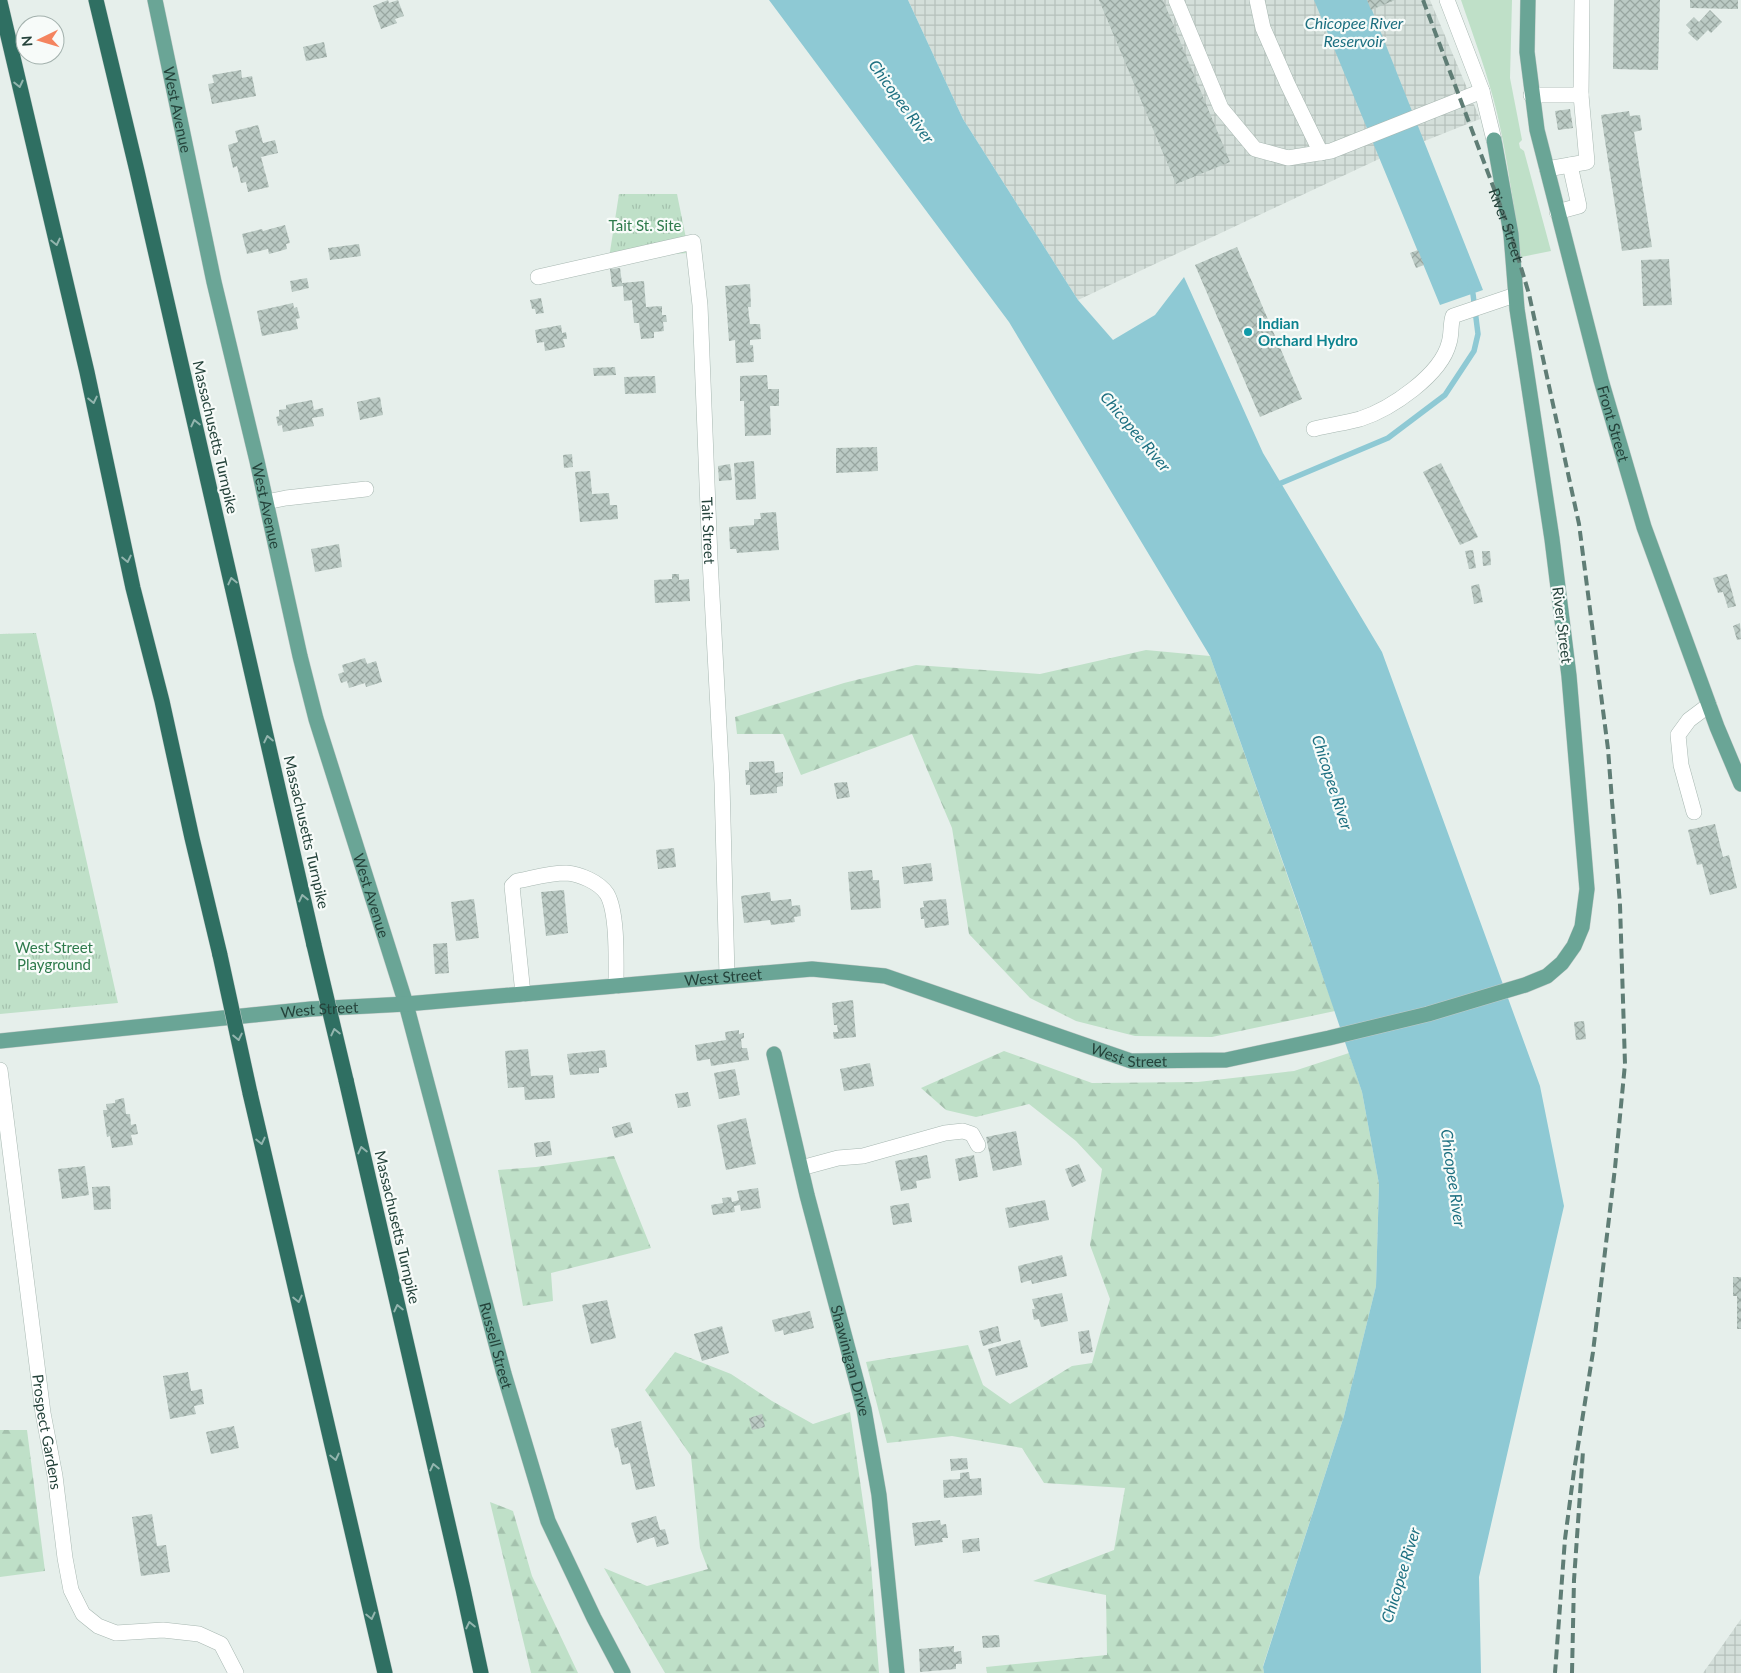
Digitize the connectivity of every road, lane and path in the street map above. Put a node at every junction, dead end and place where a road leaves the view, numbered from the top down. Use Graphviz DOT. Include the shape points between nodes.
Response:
graph roads {
  1 [pos="96,0"];
  2 [pos="155,0"];
  3 [pos="1176,0"];
  4 [pos="1257,0"];
  5 [pos="1447,0"];
  6 [pos="1528,0"];
  7 [pos="1582,0"];
  8 [pos="0,2"];
  9 [pos="1482,91"];
  10 [pos="1531,95"];
  11 [pos="1581,95"];
  12 [pos="1494,140"];
  13 [pos="1321,153"];
  14 [pos="1570,165"];
  15 [pos="1546,169"];
  16 [pos="1557,212"];
  17 [pos="538,277"];
  18 [pos="1515,296"];
  19 [pos="1314,428"];
  20 [pos="366,489"];
  21 [pos="266,502"];
  22 [pos="1709,705"];
  23 [pos="1741,784"];
  24 [pos="1694,812"];
  25 [pos="726,976"];
  26 [pos="616,986"];
  27 [pos="523,994"];
  28 [pos="406,1004"];
  29 [pos="1428,1014"];
  30 [pos="0,1041"];
  31 [pos="774,1054"];
  32 [pos="0,1070"];
  33 [pos="978,1145"];
  34 [pos="801,1168"];
  35 [pos="236,1673"];
  36 [pos="384,1673"];
  37 [pos="481,1673"];
  38 [pos="623,1673"];
  39 [pos="896,1673"];
  37 -- 1 [label="highway, Massachusetts Turnpike, one-way, bridge"];
  2 -- 21 [label="main road, West Avenue" via="214,282"];
  3 -- 13 [label="street" via="1221,108 1254,149 1288,158"];
  4 -- 13 [label="street" via="1263,28"];
  5 -- 9 [label="street"];
  6 -- 10 [label="main road, Front Street" via="1526,52"];
  7 -- 11 [label="street"];
  8 -- 36 [label="highway, one-way, bridge"];
  9 -- 12 [label="street"];
  9 -- 13 [label="street"];
  10 -- 11 [label="street"];
  10 -- 15 [label="main road, Front Street"];
  11 -- 14 [label="street" via="1587,162"];
  12 -- 18 [label="main road, River Street" via="1511,234"];
  14 -- 15 [label="street"];
  14 -- 16 [label="street" via="1579,206"];
  15 -- 16 [label="main road, Front Street"];
  16 -- 22 [label="main road, Front Street" via="1644,528"];
  17 -- 25 [label="street, Tait Street" via="692,242 700,305 722,783"];
  18 -- 19 [label="street" via="1453,316 1450,343 1441,362 1422,382 1389,405 1361,418"];
  18 -- 29 [label="main road, River Street" via="1569,676 1586,889 1582,927 1569,955 1537,982"];
  20 -- 21 [label="street"];
  21 -- 28 [label="main road, West Avenue" via="316,718"];
  22 -- 23 [label="main road, Front Street"];
  22 -- 24 [label="street" via="1689,720 1678,735 1681,765"];
  25 -- 26 [label="main road, West Street"];
  25 -- 29 [label="main road, West Street" via="812,968 885,976 1131,1061 1226,1060"];
  26 -- 27 [label="main road, West Street"];
  26 -- 27 [label="street" via="615,930 608,896 593,882 566,873 517,881 512,886"];
  27 -- 28 [label="main road, West Street"];
  28 -- 30 [label="main road, West Street" via="311,1009"];
  28 -- 38 [label="main road, Russell Street" via="504,1374 548,1521"];
  31 -- 34 [label="main road, Shawinigan Drive"];
  32 -- 35 [label="street, Prospect Gardens" via="43,1413 71,1590 82,1614 98,1626 116,1633 163,1630 199,1634 221,1644"];
  33 -- 34 [label="street" via="972,1134 963,1131 945,1133 863,1156 838,1158"];
  34 -- 39 [label="main road, Shawinigan Drive" via="864,1409 879,1495"];
}
